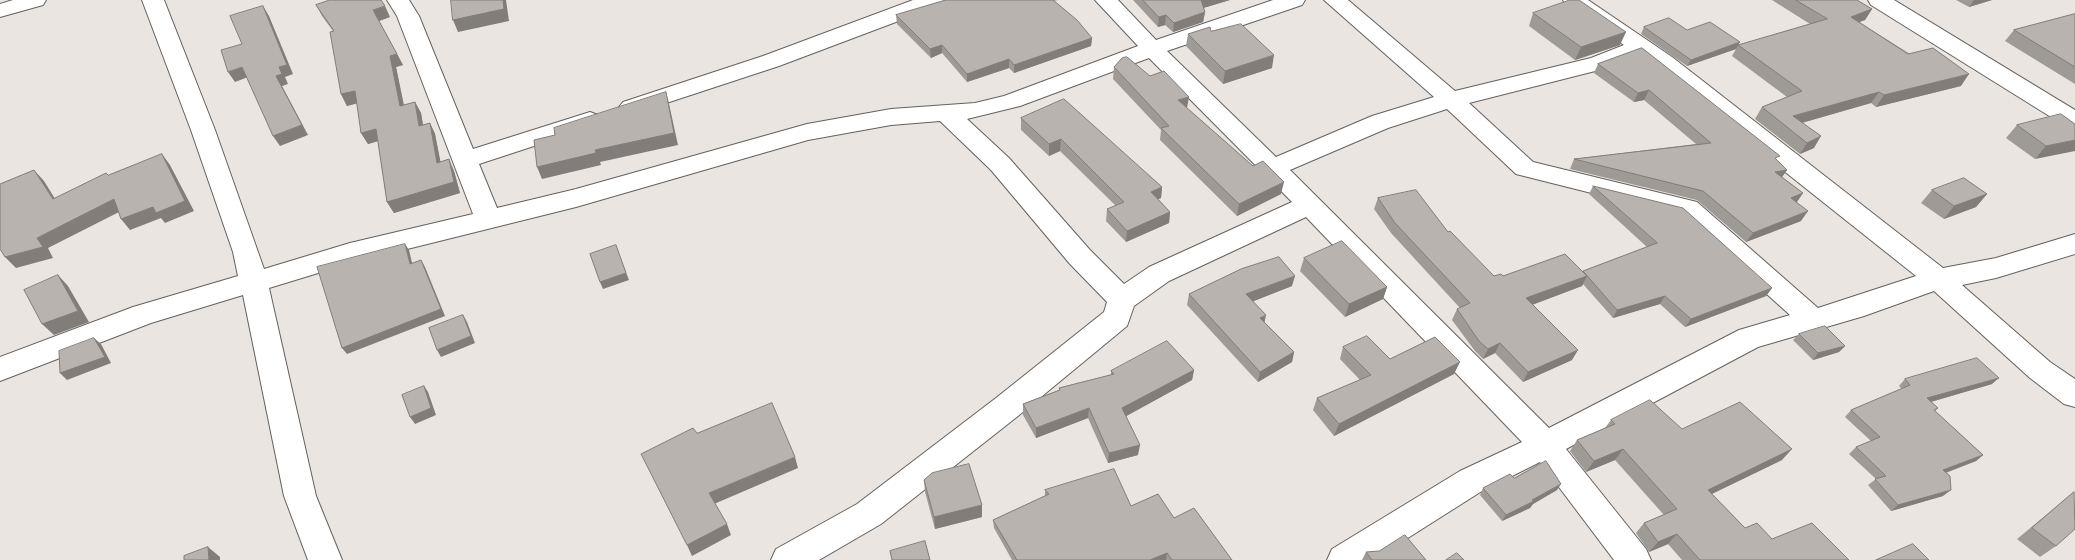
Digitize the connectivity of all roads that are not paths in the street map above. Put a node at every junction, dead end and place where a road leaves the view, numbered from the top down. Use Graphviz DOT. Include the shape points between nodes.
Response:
graph roads {
  1 [pos="35,0"];
  2 [pos="153,0"];
  3 [pos="398,0"];
  4 [pos="933,0"];
  5 [pos="1106,0"];
  6 [pos="1294,0"];
  7 [pos="1336,0"];
  8 [pos="1574,0"];
  9 [pos="1879,0"];
  10 [pos="1,10"];
  11 [pos="1640,46"];
  12 [pos="1152,49"];
  13 [pos="1451,100"];
  14 [pos="946,113"];
  15 [pos="2075,121"];
  16 [pos="465,160"];
  17 [pos="1274,168"];
  18 [pos="1309,206"];
  19 [pos="488,219"];
  20 [pos="2075,244"];
  21 [pos="1938,279"];
  22 [pos="253,281"];
  23 [pos="1122,300"];
  24 [pos="1812,320"];
  25 [pos="0,369"];
  26 [pos="2075,395"];
  27 [pos="1545,445"];
  28 [pos="325,560"];
  29 [pos="788,560"];
  30 [pos="1344,560"];
  31 [pos="1634,560"];
  1 -- 10 [label="main road"];
  2 -- 22 [label="main road" via="203,130"];
  3 -- 16 [label="main road" via="408,16"];
  4 -- 16 [label="main road" via="771,60"];
  5 -- 12 [label="main road"];
  6 -- 12 [label="main road"];
  7 -- 13 [label="main road"];
  8 -- 11 [label="main road"];
  9 -- 15 [label="main road"];
  11 -- 13 [label="main road" via="1599,63"];
  11 -- 21 [label="main road"];
  12 -- 14 [label="main road" via="1012,101 975,111"];
  12 -- 17 [label="main road"];
  13 -- 17 [label="main road" via="1380,122"];
  13 -- 24 [label="main road" via="1525,168 1688,208"];
  14 -- 19 [label="main road" via="891,116 807,132 604,190"];
  14 -- 23 [label="main road" via="1000,164"];
  16 -- 19 [label="main road"];
  17 -- 18 [label="main road"];
  18 -- 23 [label="main road" via="1159,274"];
  18 -- 27 [label="main road"];
  19 -- 22 [label="main road"];
  20 -- 21 [label="main road" via="1996,268"];
  21 -- 24 [label="main road"];
  21 -- 26 [label="main road" via="2040,370"];
  22 -- 25 [label="main road" via="143,315"];
  22 -- 28 [label="main road" via="300,496"];
  23 -- 29 [label="main road" via="1117,318 1000,413 869,514"];
  24 -- 27 [label="main road" via="1749,338"];
  27 -- 30 [label="main road" via="1471,481"];
  27 -- 31 [label="main road"];
}
